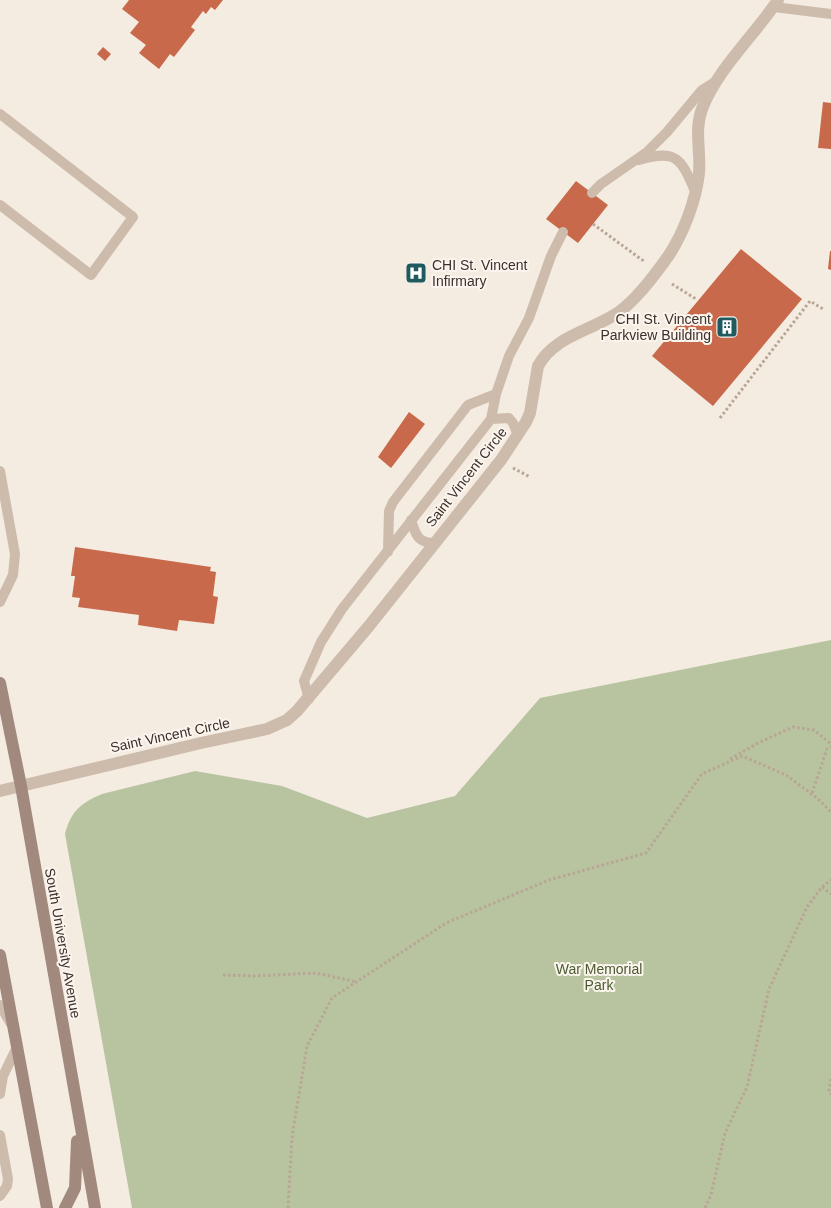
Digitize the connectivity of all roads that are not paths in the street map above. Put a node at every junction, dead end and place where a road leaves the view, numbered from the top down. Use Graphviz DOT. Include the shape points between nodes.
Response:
graph roads {
  1 [pos="776,3"];
  2 [pos="831,14"];
  3 [pos="718,80"];
  4 [pos="0,114"];
  5 [pos="635,161"];
  6 [pos="696,191"];
  7 [pos="592,193"];
  8 [pos="4,209"];
  9 [pos="563,232"];
  10 [pos="496,394"];
  11 [pos="491,419"];
  12 [pos="518,435"];
  13 [pos="0,472"];
  14 [pos="411,520"];
  15 [pos="434,543"];
  16 [pos="388,552"];
  17 [pos="0,602"];
  18 [pos="0,683"];
  19 [pos="308,699"];
  20 [pos="21,786"];
  21 [pos="0,791"];
  22 [pos="0,954"];
  23 [pos="0,1006"];
  24 [pos="12,1028"];
  25 [pos="16,1049"];
  26 [pos="0,1094"];
  27 [pos="78,1118"];
  28 [pos="0,1135"];
  29 [pos="0,1196"];
  30 [pos="47,1208"];
  31 [pos="65,1208"];
  32 [pos="95,1208"];
  1 -- 2 [label="lane"];
  1 -- 3 [label="street, Saint Vincent Circle"];
  3 -- 5 [label="lane" via="702,90 667,132"];
  3 -- 6 [label="street, Saint Vincent Circle" via="700,120"];
  4 -- 8 [label="lane" via="133,217 91,275"];
  5 -- 6 [label="lane" via="660,155 674,157 684,166"];
  5 -- 7 [label="lane"];
  6 -- 12 [label="street, Saint Vincent Circle" via="669,254 638,294 607,320 568,338 542,360 538,366 530,413"];
  9 -- 10 [label="lane" via="551,256 530,318 509,356"];
  10 -- 11 [label="lane"];
  10 -- 16 [label="lane" via="468,405 393,502 388,511"];
  11 -- 12 [label="lane" via="508,418"];
  11 -- 14 [label="lane"];
  12 -- 15 [label="street, Saint Vincent Circle"];
  13 -- 17 [label="lane" via="15,554 13,575"];
  14 -- 15 [label="lane" via="419,538"];
  14 -- 16 [label="lane"];
  15 -- 19 [label="street, Saint Vincent Circle"];
  16 -- 19 [label="lane" via="342,609 321,642 304,681"];
  18 -- 20 [label="main road, South University Avenue"];
  19 -- 20 [label="street, Saint Vincent Circle" via="287,720 267,729"];
  20 -- 21 [label="street, Saint Vincent Circle"];
  20 -- 27 [label="main road, South University Avenue"];
  22 -- 24 [label="main road"];
  23 -- 24 [label="lane"];
  24 -- 25 [label="main road"];
  25 -- 26 [label="lane" via="3,1076"];
  25 -- 30 [label="main road"];
  27 -- 31 [label="main road" via="75,1188"];
  27 -- 32 [label="main road, South University Avenue"];
  28 -- 29 [label="lane" via="8,1179"];
}
